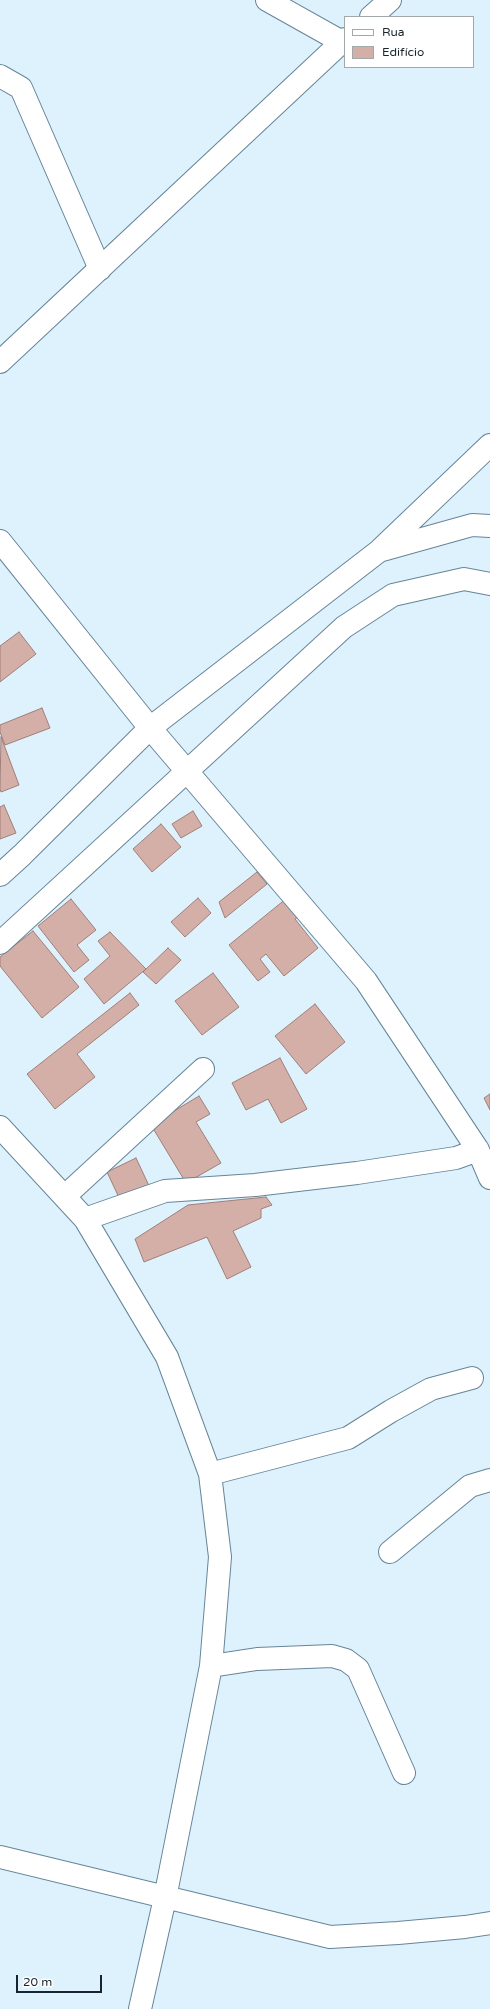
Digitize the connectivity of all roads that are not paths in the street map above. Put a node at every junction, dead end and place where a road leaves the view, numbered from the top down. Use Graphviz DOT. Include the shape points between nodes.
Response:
graph roads {
  1 [pos="267,0"];
  2 [pos="390,0"];
  3 [pos="372,16"];
  4 [pos="343,40"];
  5 [pos="0,76"];
  6 [pos="100,269"];
  7 [pos="0,362"];
  8 [pos="490,445"];
  9 [pos="490,526"];
  10 [pos="0,541"];
  11 [pos="379,551"];
  12 [pos="490,584"];
  13 [pos="150,728"];
  14 [pos="186,771"];
  15 [pos="0,875"];
  16 [pos="0,943"];
  17 [pos="203,1068"];
  18 [pos="0,1127"];
  19 [pos="478,1150"];
  20 [pos="490,1178"];
  21 [pos="65,1196"];
  22 [pos="85,1219"];
  23 [pos="472,1378"];
  24 [pos="210,1474"];
  25 [pos="490,1480"];
  26 [pos="390,1552"];
  27 [pos="211,1666"];
  28 [pos="404,1773"];
  29 [pos="0,1856"];
  30 [pos="165,1898"];
  31 [pos="490,1923"];
  32 [pos="140,2009"];
  1 -- 4 [label="street"];
  2 -- 3 [label="street"];
  4 -- 6 [label="street"];
  5 -- 6 [label="street" via="21,88"];
  6 -- 7 [label="street"];
  8 -- 11 [label="street"];
  9 -- 11 [label="street" via="472,525"];
  10 -- 13 [label="street"];
  11 -- 13 [label="street"];
  12 -- 14 [label="street" via="464,579 393,595 344,627"];
  13 -- 14 [label="street"];
  13 -- 15 [label="street"];
  14 -- 16 [label="street"];
  14 -- 19 [label="street" via="366,981"];
  17 -- 21 [label="street"];
  18 -- 21 [label="street"];
  19 -- 20 [label="street"];
  19 -- 22 [label="street" via="456,1158 357,1173 165,1191"];
  21 -- 22 [label="street"];
  22 -- 24 [label="street" via="167,1357"];
  23 -- 24 [label="street" via="431,1389 348,1438"];
  24 -- 27 [label="street" via="220,1557"];
  25 -- 26 [label="street" via="470,1486"];
  27 -- 28 [label="street" via="257,1659 332,1656 346,1660 358,1669"];
  27 -- 30 [label="street"];
  29 -- 30 [label="street"];
  30 -- 31 [label="street" via="330,1937 405,1933"];
  30 -- 32 [label="street"];
}
